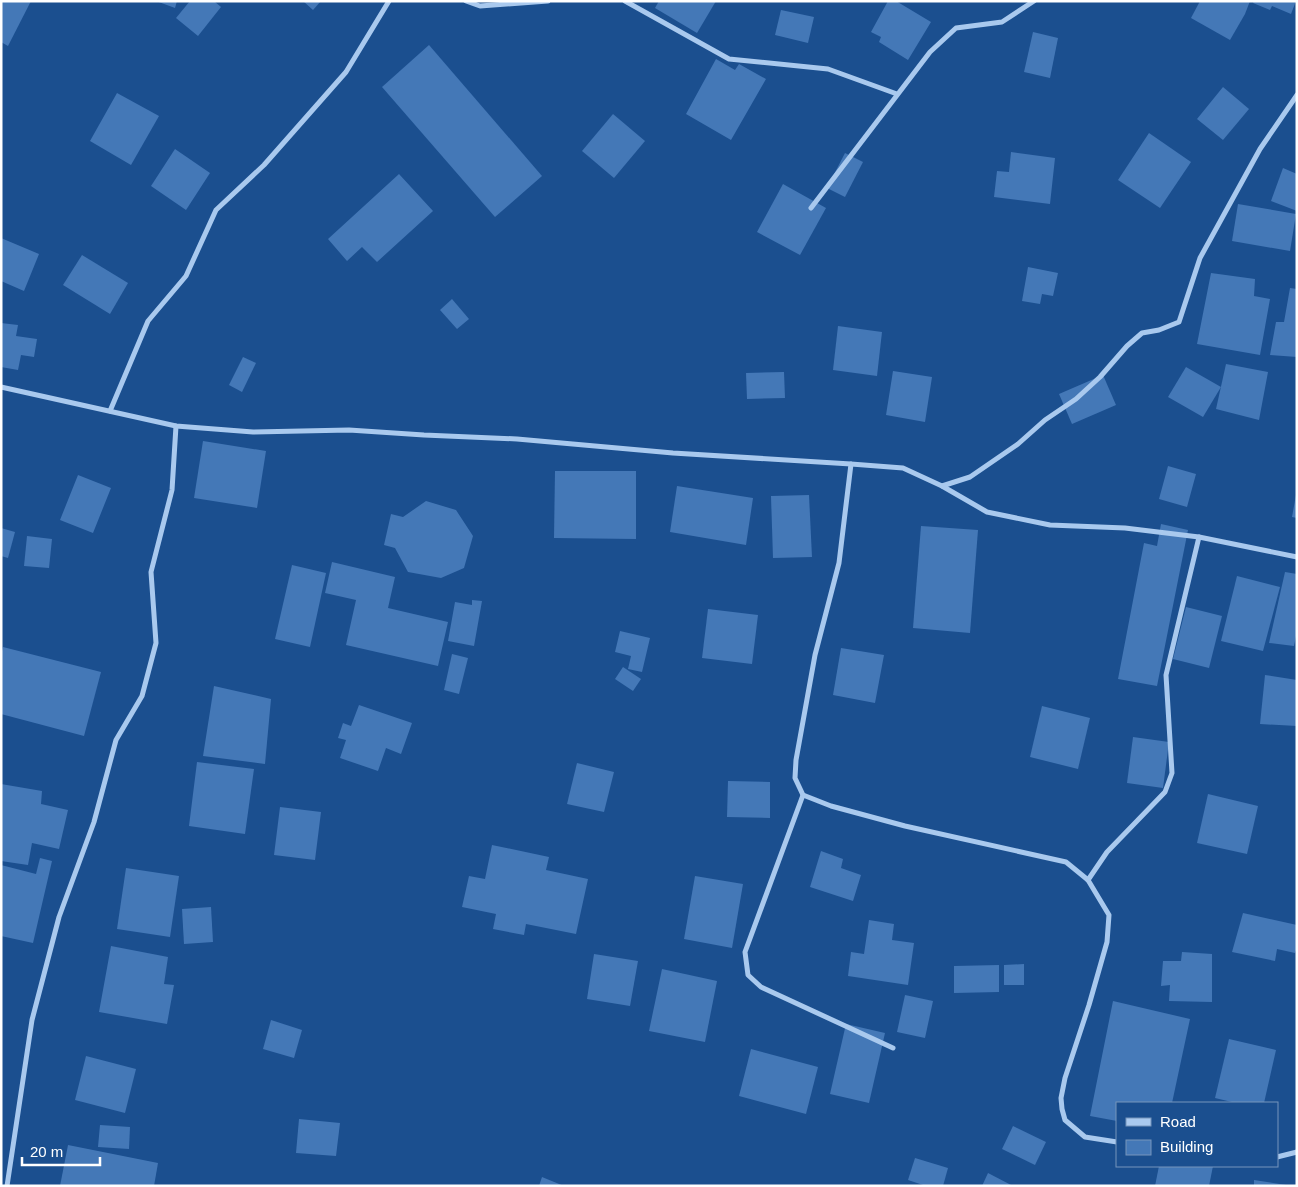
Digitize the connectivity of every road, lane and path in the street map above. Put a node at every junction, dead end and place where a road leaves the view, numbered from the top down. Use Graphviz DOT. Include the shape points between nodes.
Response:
graph roads {
  1 [pos="389,1"];
  2 [pos="466,1"];
  3 [pos="548,1"];
  4 [pos="625,1"];
  5 [pos="1034,1"];
  6 [pos="897,94"];
  7 [pos="1297,95"];
  8 [pos="811,208"];
  9 [pos="1,387"];
  10 [pos="110,410"];
  11 [pos="176,426"];
  12 [pos="851,464"];
  13 [pos="942,486"];
  14 [pos="1199,537"];
  15 [pos="1297,557"];
  16 [pos="803,795"];
  17 [pos="1088,880"];
  18 [pos="893,1048"];
  19 [pos="1116,1142"];
  20 [pos="1297,1152"];
  21 [pos="1278,1157"];
  22 [pos="7,1186"];
  1 -- 10 [label="street" via="346,72 264,165 216,210 186,276 148,321"];
  2 -- 3 [label="street" via="480,6"];
  4 -- 6 [label="street" via="729,59 828,69"];
  5 -- 6 [label="street" via="1002,22 956,28 930,52"];
  6 -- 8 [label="street"];
  7 -- 13 [label="street" via="1260,149 1200,258 1180,322 1142,333 1076,399 1018,444 970,477"];
  9 -- 10 [label="street"];
  10 -- 11 [label="street"];
  11 -- 12 [label="street" via="253,432 349,430 517,439"];
  11 -- 22 [label="street" via="172,490 151,572 156,643 142,696 116,740 94,822 59,917 32,1020"];
  12 -- 13 [label="street" via="903,468"];
  12 -- 16 [label="street" via="839,563 815,654 796,760 796,778"];
  13 -- 14 [label="street" via="987,512 1050,525 1125,528"];
  14 -- 15 [label="street"];
  14 -- 17 [label="street" via="1166,675 1172,773 1165,792 1107,852"];
  16 -- 17 [label="street" via="896,824 1066,862"];
  16 -- 18 [label="street" via="745,952 748,975 761,987"];
  17 -- 19 [label="street" via="1109,915 1107,942 1065,1078 1062,1109 1065,1120 1085,1137"];
  20 -- 21 [label="street"];
}
